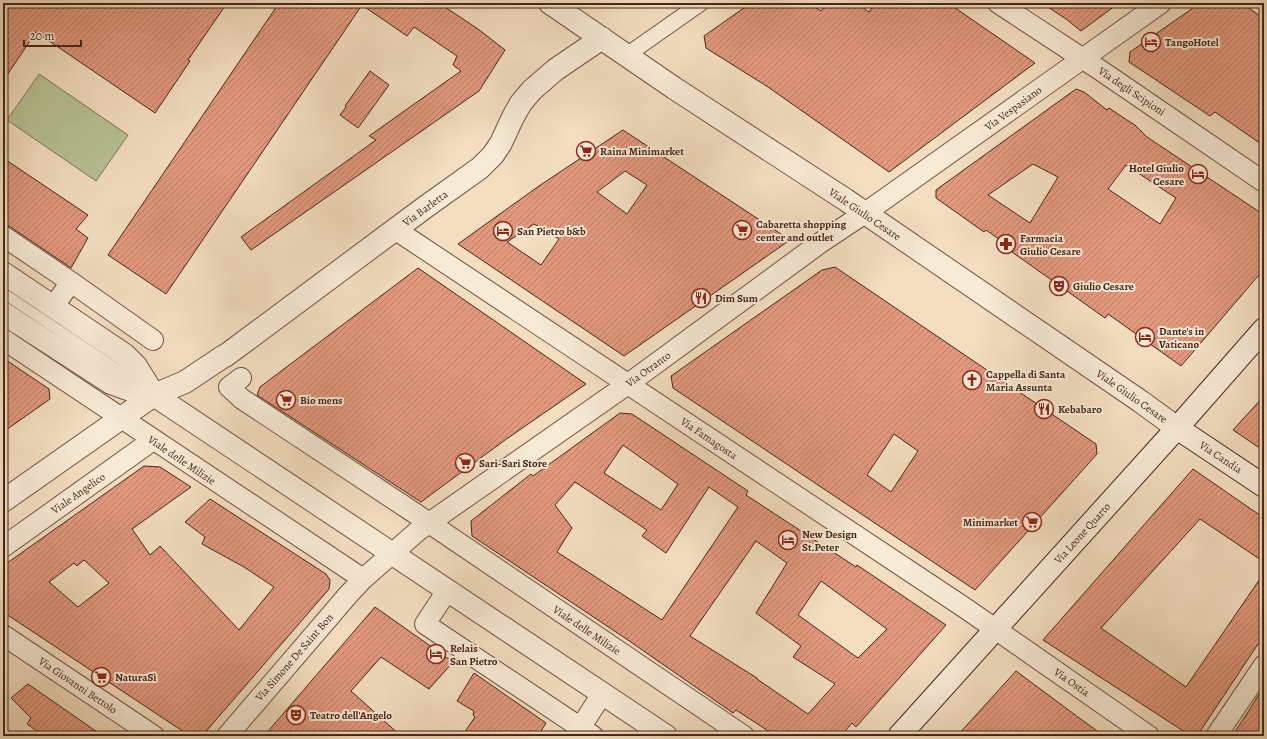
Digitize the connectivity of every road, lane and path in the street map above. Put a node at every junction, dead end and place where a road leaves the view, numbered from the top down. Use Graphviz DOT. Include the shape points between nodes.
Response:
graph roads {
  1 [pos="550,3"];
  2 [pos="701,3"];
  3 [pos="998,3"];
  4 [pos="1161,3"];
  5 [pos="602,38"];
  6 [pos="627,55"];
  7 [pos="1082,58"];
  8 [pos="1264,182"];
  9 [pos="865,213"];
  10 [pos="402,234"];
  11 [pos="3,236"];
  12 [pos="423,248"];
  13 [pos="3,274"];
  14 [pos="71,282"];
  15 [pos="3,293"];
  16 [pos="53,308"];
  17 [pos="3,312"];
  18 [pos="1264,329"];
  19 [pos="3,339"];
  20 [pos="153,340"];
  21 [pos="235,383"];
  22 [pos="628,384"];
  23 [pos="154,395"];
  24 [pos="120,418"];
  25 [pos="1177,428"];
  26 [pos="153,440"];
  27 [pos="1264,486"];
  28 [pos="3,501"];
  29 [pos="429,523"];
  30 [pos="3,547"];
  31 [pos="392,554"];
  32 [pos="363,579"];
  33 [pos="447,591"];
  34 [pos="995,629"];
  35 [pos="3,635"];
  36 [pos="1264,665"];
  37 [pos="602,694"];
  38 [pos="582,733"];
  39 [pos="154,736"];
  40 [pos="227,736"];
  41 [pos="666,736"];
  42 [pos="744,736"];
  43 [pos="899,736"];
  44 [pos="1149,736"];
  45 [pos="1216,736"];
  1 -- 5 [label="street, Viale Giulio Cesare"];
  2 -- 6 [label="street"];
  3 -- 7 [label="street, Via degli Scipioni"];
  4 -- 7 [label="street, Via Vespasiano"];
  5 -- 6 [label="street, Viale Giulio Cesare"];
  5 -- 23 [label="street, Via Barletta" via="570,58 532,90 518,108 501,143 480,168 225,356 185,382"];
  6 -- 9 [label="street, Viale Giulio Cesare"];
  7 -- 8 [label="street, Via degli Scipioni"];
  7 -- 9 [label="street, Via Vespasiano"];
  9 -- 22 [label="street, Via Otranto" via="820,243"];
  9 -- 25 [label="street, Viale Giulio Cesare"];
  10 -- 12 [label="street, Via Barletta"];
  11 -- 14 [label="street"];
  12 -- 22 [label="street, Via Famagosta"];
  13 -- 16 [label="street"];
  14 -- 16 [label="street"];
  14 -- 20 [label="street"];
  15 -- 23 [label="lane"];
  16 -- 23 [label="street" via="125,355 136,366"];
  17 -- 23 [label="street" via="111,383"];
  18 -- 25 [label="street, Via Leone Quarto"];
  19 -- 24 [label="street, Viale delle Milizie"];
  21 -- 29 [label="street, Viale delle Milizie" via="242,399"];
  22 -- 29 [label="street, Via Otranto"];
  22 -- 34 [label="street, Via Famagosta"];
  23 -- 24 [label="street, Via Barletta"];
  23 -- 31 [label="street"];
  24 -- 26 [label="street, Viale delle Milizie"];
  24 -- 28 [label="street"];
  25 -- 27 [label="street, Via Candia"];
  25 -- 34 [label="street, Via Leone Quarto"];
  26 -- 30 [label="street, Viale Angelico"];
  26 -- 32 [label="street, Viale delle Milizie"];
  29 -- 31 [label="street"];
  29 -- 42 [label="street, Viale delle Milizie"];
  31 -- 32 [label="street, Via Simone De Saint Bon"];
  31 -- 33 [label="street"];
  32 -- 40 [label="street, Via Simone De Saint Bon"];
  33 -- 37 [label="street"];
  33 -- 38 [label="street" via="425,624"];
  34 -- 43 [label="street, Via Leone Quarto"];
  34 -- 44 [label="street, Via Ostia"];
  35 -- 39 [label="street, Via Giovanni Bettolo"];
  36 -- 45 [label="street"];
  37 -- 38 [label="street"];
  37 -- 41 [label="street"];
}
